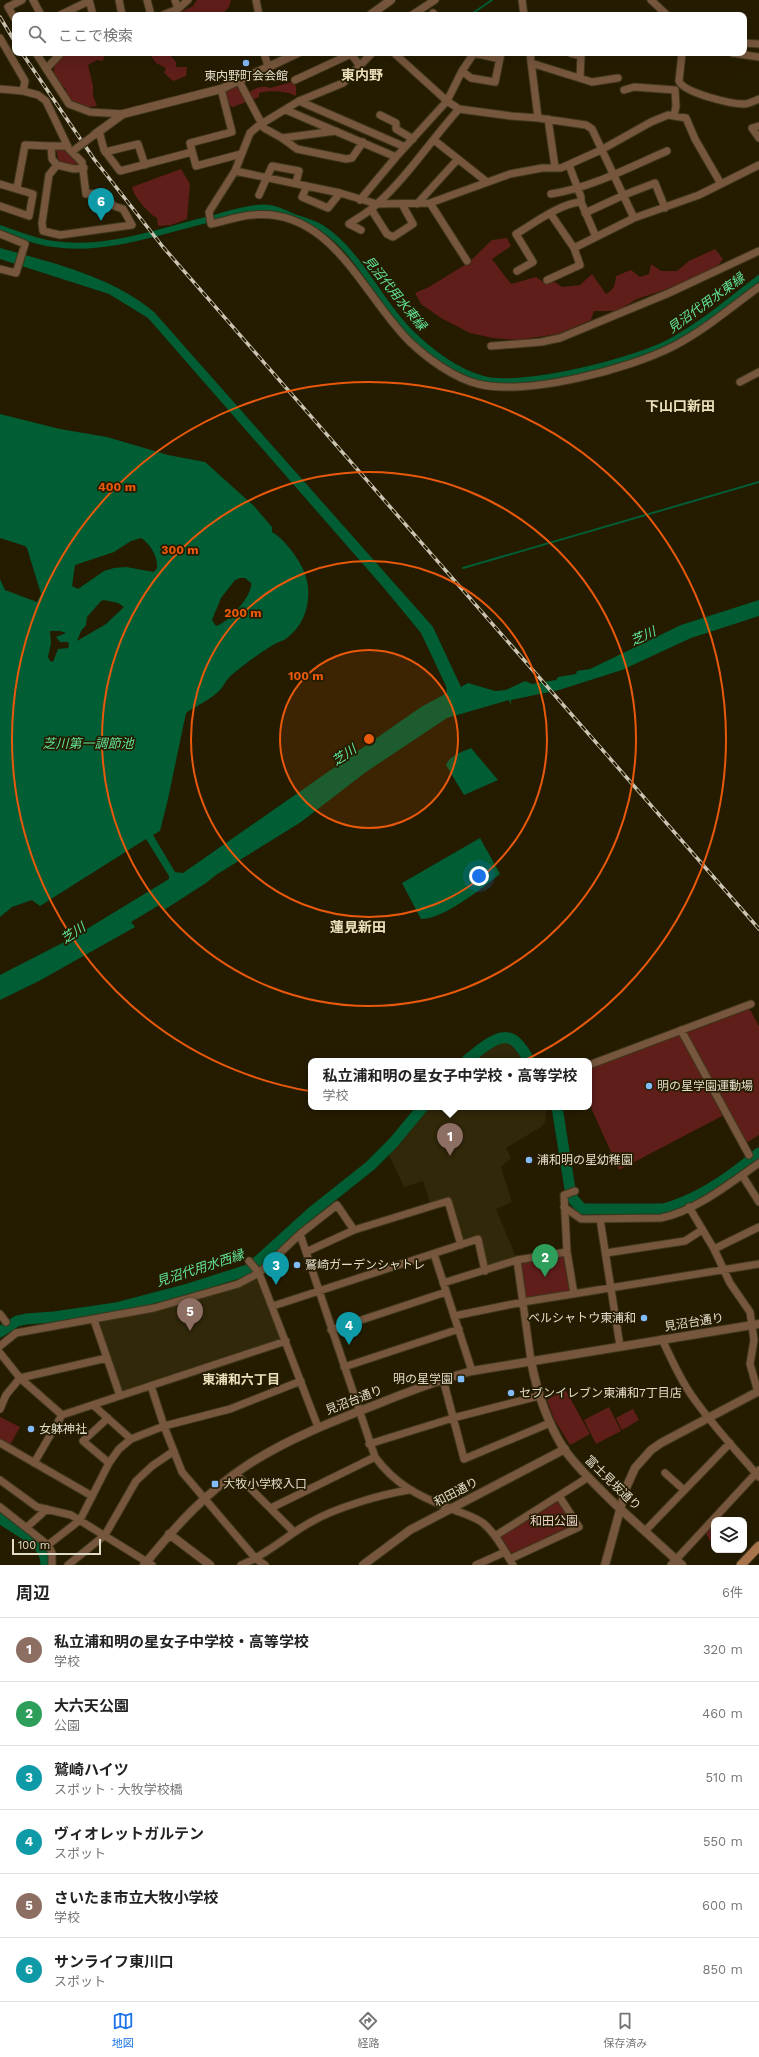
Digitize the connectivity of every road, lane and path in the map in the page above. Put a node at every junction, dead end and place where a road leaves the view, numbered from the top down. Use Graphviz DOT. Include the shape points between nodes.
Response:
graph roads {
  1 [pos="22,0"];
  2 [pos="33,0"];
  3 [pos="119,0"];
  4 [pos="147,0"];
  5 [pos="176,0"];
  6 [pos="188,0"];
  7 [pos="256,0"];
  8 [pos="391,0"];
  9 [pos="435,0"];
  10 [pos="522,0"];
  11 [pos="651,0"];
  12 [pos="89,1"];
  13 [pos="178,9"];
  14 [pos="39,12"];
  15 [pos="66,12"];
  16 [pos="92,12"];
  17 [pos="121,12"];
  18 [pos="150,12"];
  19 [pos="170,12"];
  20 [pos="258,12"];
  21 [pos="374,12"];
  22 [pos="417,12"];
  23 [pos="524,12"];
  24 [pos="664,12"];
  25 [pos="12,14"];
  26 [pos="0,38"];
  27 [pos="747,43"];
  28 [pos="759,44"];
  29 [pos="747,55"];
  30 [pos="38,56"];
  31 [pos="57,56"];
  32 [pos="265,56"];
  33 [pos="291,56"];
  34 [pos="347,56"];
  35 [pos="352,56"];
  36 [pos="369,56"];
  37 [pos="397,56"];
  38 [pos="471,56"];
  39 [pos="500,56"];
  40 [pos="530,56"];
  41 [pos="581,56"];
  42 [pos="682,56"];
  43 [pos="759,57"];
  44 [pos="531,62"];
  45 [pos="268,66"];
  46 [pos="360,66"];
  47 [pos="46,69"];
  48 [pos="462,71"];
  49 [pos="580,78"];
  50 [pos="618,78"];
  51 [pos="295,80"];
  52 [pos="239,81"];
  53 [pos="680,85"];
  54 [pos="0,89"];
  55 [pos="221,89"];
  56 [pos="23,90"];
  57 [pos="624,90"];
  58 [pos="759,99"];
  59 [pos="299,101"];
  60 [pos="447,101"];
  61 [pos="676,106"];
  62 [pos="459,109"];
  63 [pos="286,110"];
  64 [pos="123,114"];
  65 [pos="380,115"];
  66 [pos="674,116"];
  67 [pos="538,118"];
  68 [pos="548,119"];
  69 [pos="262,124"];
  70 [pos="359,126"];
  71 [pos="759,126"];
  72 [pos="336,131"];
  73 [pos="97,133"];
  74 [pos="352,137"];
  75 [pos="282,138"];
  76 [pos="759,138"];
  77 [pos="413,139"];
  78 [pos="434,140"];
  79 [pos="363,142"];
  80 [pos="51,146"];
  81 [pos="405,147"];
  82 [pos="71,149"];
  83 [pos="600,150"];
  84 [pos="666,151"];
  85 [pos="106,152"];
  86 [pos="192,152"];
  87 [pos="241,154"];
  88 [pos="396,157"];
  89 [pos="458,159"];
  90 [pos="145,164"];
  91 [pos="759,164"];
  92 [pos="57,165"];
  93 [pos="569,165"];
  94 [pos="555,167"];
  95 [pos="84,168"];
  96 [pos="235,172"];
  97 [pos="613,174"];
  98 [pos="267,178"];
  99 [pos="487,182"];
  100 [pos="296,183"];
  101 [pos="721,184"];
  102 [pos="0,186"];
  103 [pos="308,186"];
  104 [pos="578,187"];
  105 [pos="16,188"];
  106 [pos="340,193"];
  107 [pos="551,194"];
  108 [pos="259,195"];
  109 [pos="624,195"];
  110 [pos="360,200"];
  111 [pos="581,202"];
  112 [pos="430,203"];
  113 [pos="402,204"];
  114 [pos="417,204"];
  115 [pos="0,206"];
  116 [pos="374,206"];
  117 [pos="666,208"];
  118 [pos="550,213"];
  119 [pos="585,213"];
  120 [pos="634,218"];
  121 [pos="361,230"];
  122 [pos="0,234"];
  123 [pos="596,236"];
  124 [pos="574,248"];
  125 [pos="759,251"];
  126 [pos="466,261"];
  127 [pos="0,269"];
  128 [pos="517,271"];
  129 [pos="547,280"];
  130 [pos="759,287"];
  131 [pos="492,346"];
  132 [pos="759,372"];
  133 [pos="740,382"];
  134 [pos="751,1004"];
  135 [pos="681,1030"];
  136 [pos="592,1064"];
  137 [pos="749,1155"];
  138 [pos="759,1163"];
  139 [pos="742,1175"];
  140 [pos="575,1191"];
  141 [pos="759,1202"];
  142 [pos="564,1207"];
  143 [pos="689,1207"];
  144 [pos="600,1219"];
  145 [pos="759,1227"];
  146 [pos="354,1230"];
  147 [pos="702,1230"];
  148 [pos="300,1234"];
  149 [pos="461,1245"];
  150 [pos="714,1249"];
  151 [pos="306,1252"];
  152 [pos="567,1252"];
  153 [pos="606,1253"];
  154 [pos="434,1254"];
  155 [pos="517,1260"];
  156 [pos="249,1261"];
  157 [pos="759,1264"];
  158 [pos="257,1270"];
  159 [pos="725,1270"];
  160 [pos="485,1271"];
  161 [pos="444,1284"];
  162 [pos="611,1287"];
  163 [pos="318,1292"];
  164 [pos="446,1292"];
  165 [pos="574,1294"];
  166 [pos="523,1302"];
  167 [pos="273,1306"];
  168 [pos="0,1314"];
  169 [pos="454,1316"];
  170 [pos="94,1320"];
  171 [pos="6,1322"];
  172 [pos="756,1324"];
  173 [pos="459,1329"];
  174 [pos="332,1330"];
  175 [pos="662,1339"];
  176 [pos="286,1341"];
  177 [pos="0,1346"];
  178 [pos="620,1346"];
  179 [pos="0,1353"];
  180 [pos="107,1358"];
  181 [pos="531,1360"];
  182 [pos="344,1367"];
  183 [pos="472,1371"];
  184 [pos="20,1378"];
  185 [pos="443,1379"];
  186 [pos="301,1381"];
  187 [pos="151,1386"];
  188 [pos="758,1391"];
  189 [pos="120,1396"];
  190 [pos="539,1396"];
  191 [pos="93,1405"];
  192 [pos="0,1409"];
  193 [pos="359,1411"];
  194 [pos="62,1415"];
  195 [pos="708,1417"];
  196 [pos="108,1418"];
  197 [pos="453,1418"];
  198 [pos="550,1423"];
  199 [pos="164,1426"];
  200 [pos="318,1427"];
  201 [pos="131,1439"];
  202 [pos="0,1443"];
  203 [pos="730,1443"];
  204 [pos="370,1444"];
  205 [pos="565,1449"];
  206 [pos="174,1451"];
  207 [pos="375,1457"];
  208 [pos="109,1462"];
  209 [pos="34,1463"];
  210 [pos="665,1473"];
  211 [pos="758,1473"];
  212 [pos="236,1474"];
  213 [pos="587,1478"];
  214 [pos="0,1480"];
  215 [pos="409,1490"];
  216 [pos="684,1490"];
  217 [pos="92,1496"];
  218 [pos="559,1496"];
  219 [pos="205,1498"];
  220 [pos="0,1507"];
  221 [pos="271,1508"];
  222 [pos="450,1508"];
  223 [pos="47,1509"];
  224 [pos="621,1509"];
  225 [pos="80,1520"];
  226 [pos="27,1527"];
  227 [pos="645,1531"];
  228 [pos="294,1532"];
  229 [pos="169,1534"];
  230 [pos="105,1535"];
  231 [pos="496,1536"];
  232 [pos="48,1545"];
  233 [pos="759,1546"];
  234 [pos="505,1552"];
  235 [pos="256,1559"];
  236 [pos="511,1562"];
  237 [pos="676,1563"];
  238 [pos="71,1564"];
  239 [pos="148,1564"];
  240 [pos="604,1564"];
  241 [pos="52,1565"];
  242 [pos="210,1565"];
  243 [pos="241,1565"];
  244 [pos="265,1565"];
  245 [pos="364,1565"];
  246 [pos="476,1565"];
  247 [pos="741,1565"];
  1 -- 25 [label="street" via="8,7"];
  2 -- 14 [label="street"];
  3 -- 17 [label="street"];
  4 -- 18 [label="street"];
  5 -- 13 [label="street"];
  6 -- 13 [label="street"];
  7 -- 20 [label="street"];
  8 -- 21 [label="street"];
  9 -- 22 [label="street"];
  10 -- 23 [label="street"];
  11 -- 24 [label="street"];
  12 -- 15 [label="street"];
  12 -- 16 [label="street"];
  13 -- 19 [label="street"];
  26 -- 56 [label="street" via="25,81"];
  27 -- 28 [label="street"];
  29 -- 43 [label="street"];
  30 -- 47 [label="street"];
  31 -- 47 [label="street"];
  32 -- 45 [label="street"];
  33 -- 45 [label="street"];
  34 -- 51 [label="street"];
  35 -- 46 [label="street"];
  36 -- 46 [label="street"];
  37 -- 60 [label="street"];
  38 -- 48 [label="street"];
  39 -- 48 [label="street" via="495,82 471,78"];
  40 -- 44 [label="street"];
  41 -- 49 [label="street"];
  42 -- 53 [label="street"];
  44 -- 49 [label="street"];
  44 -- 67 [label="street"];
  45 -- 52 [label="street"];
  46 -- 59 [label="street" via="343,83"];
  47 -- 64 [label="street" via="69,104 90,112"];
  48 -- 60 [label="street"];
  49 -- 50 [label="street" via="592,82"];
  52 -- 55 [label="street"];
  52 -- 69 [label="street"];
  53 -- 58 [label="street" via="708,98 743,104"];
  53 -- 61 [label="street"];
  54 -- 56 [label="street"];
  55 -- 64 [label="street"];
  55 -- 86 [label="street" via="232,132 190,143"];
  56 -- 82 [label="street" via="46,101"];
  57 -- 61 [label="street" via="634,87 675,90"];
  59 -- 63 [label="street"];
  59 -- 70 [label="street"];
  60 -- 62 [label="street"];
  60 -- 77 [label="street"];
  61 -- 66 [label="street"];
  62 -- 67 [label="street"];
  62 -- 78 [label="street"];
  63 -- 69 [label="street"];
  63 -- 72 [label="street"];
  64 -- 73 [label="street"];
  65 -- 77 [label="street" via="396,123 396,129"];
  66 -- 83 [label="street" via="668,115 651,122"];
  66 -- 101 [label="street" via="686,118"];
  67 -- 68 [label="street"];
  68 -- 83 [label="street" via="586,125 592,129"];
  68 -- 94 [label="street"];
  69 -- 75 [label="street" via="264,128"];
  69 -- 87 [label="street" via="250,133"];
  70 -- 74 [label="street"];
  70 -- 81 [label="street"];
  71 -- 76 [label="street" via="752,128"];
  72 -- 74 [label="street"];
  72 -- 75 [label="street"];
  73 -- 82 [label="street, bridge"];
  73 -- 85 [label="street"];
  74 -- 79 [label="street"];
  75 -- 79 [label="street" via="297,150 346,159 352,158"];
  77 -- 81 [label="street"];
  78 -- 89 [label="street"];
  78 -- 116 [label="street"];
  79 -- 88 [label="street"];
  80 -- 82 [label="street"];
  80 -- 92 [label="street" via="52,159"];
  80 -- 105 [label="street" via="25,145"];
  81 -- 88 [label="street"];
  82 -- 95 [label="street"];
  83 -- 93 [label="street"];
  83 -- 97 [label="street"];
  84 -- 97 [label="street"];
  85 -- 90 [label="street" via="120,171"];
  85 -- 90 [label="street" via="138,144"];
  86 -- 87 [label="street" via="196,166"];
  86 -- 90 [label="street"];
  87 -- 96 [label="street"];
  88 -- 110 [label="street"];
  89 -- 99 [label="street"];
  89 -- 114 [label="street"];
  91 -- 101 [label="street"];
  92 -- 95 [label="street" via="74,169"];
  92 -- 95 [label="street" via="49,175 43,231 60,235 132,225 123,209 114,206 102,192 86,194"];
  93 -- 94 [label="street"];
  93 -- 104 [label="street"];
  94 -- 99 [label="street" via="530,169"];
  96 -- 98 [label="street"];
  96 -- 130 [label="street" via="214,202 209,214 211,224 252,215 273,215 294,221 315,233 338,250 388,317 411,342 437,362 463,378 479,384 498,388 525,386 597,374 668,349"];
  97 -- 104 [label="street"];
  97 -- 109 [label="street"];
  98 -- 100 [label="street"];
  98 -- 100 [label="street" via="272,166 299,171"];
  98 -- 108 [label="street"];
  99 -- 112 [label="street"];
  100 -- 103 [label="street"];
  101 -- 117 [label="street"];
  102 -- 105 [label="street"];
  103 -- 106 [label="street"];
  103 -- 106 [label="street" via="302,197 328,208"];
  104 -- 107 [label="street"];
  104 -- 111 [label="street"];
  105 -- 115 [label="street" via="33,194 29,216"];
  106 -- 110 [label="street"];
  109 -- 117 [label="street" via="655,184"];
  109 -- 119 [label="street"];
  109 -- 120 [label="street"];
  110 -- 116 [label="street"];
  111 -- 118 [label="street" via="575,202"];
  111 -- 119 [label="street"];
  112 -- 114 [label="street"];
  112 -- 126 [label="street"];
  113 -- 114 [label="street"];
  113 -- 116 [label="street"];
  113 -- 116 [label="street" via="414,224 393,237 387,234"];
  116 -- 121 [label="street" via="349,224"];
  117 -- 120 [label="street"];
  118 -- 124 [label="street"];
  118 -- 128 [label="street" via="516,234 532,262"];
  119 -- 123 [label="street"];
  120 -- 123 [label="street"];
  122 -- 127 [label="street" via="25,244 16,273"];
  123 -- 124 [label="street"];
  124 -- 129 [label="street" via="580,265"];
  125 -- 131 [label="street" via="669,293 560,338"];
  132 -- 133 [label="street"];
  134 -- 135 [label="street"];
  135 -- 136 [label="street"];
  135 -- 137 [label="street"];
  138 -- 139 [label="street"];
  139 -- 141 [label="street"];
  139 -- 143 [label="street"];
  140 -- 142 [label="street" via="564,1195"];
  142 -- 144 [label="street" via="581,1219"];
  142 -- 152 [label="street"];
  143 -- 144 [label="street" via="670,1217"];
  143 -- 147 [label="street"];
  144 -- 153 [label="street"];
  145 -- 150 [label="street"];
  146 -- 148 [label="street" via="337,1205"];
  146 -- 149 [label="street" via="448,1201"];
  146 -- 151 [label="street"];
  147 -- 150 [label="street"];
  147 -- 153 [label="street" via="685,1241"];
  148 -- 151 [label="street"];
  148 -- 158 [label="street"];
  149 -- 154 [label="street"];
  149 -- 160 [label="street" via="478,1239"];
  150 -- 159 [label="street"];
  151 -- 163 [label="street"];
  152 -- 155 [label="street"];
  152 -- 165 [label="street"];
  153 -- 162 [label="street"];
  154 -- 161 [label="street"];
  154 -- 163 [label="street"];
  155 -- 160 [label="street"];
  155 -- 166 [label="street"];
  156 -- 158 [label="street"];
  157 -- 159 [label="street"];
  158 -- 167 [label="street"];
  158 -- 170 [label="street" via="238,1284 154,1308"];
  159 -- 162 [label="street"];
  159 -- 172 [label="street" via="730,1283"];
  160 -- 161 [label="street"];
  161 -- 164 [label="street"];
  162 -- 165 [label="street"];
  162 -- 178 [label="street"];
  163 -- 167 [label="street"];
  163 -- 174 [label="street"];
  164 -- 169 [label="street"];
  164 -- 174 [label="street"];
  165 -- 166 [label="street"];
  166 -- 169 [label="street"];
  166 -- 181 [label="street"];
  167 -- 176 [label="street"];
  168 -- 171 [label="street"];
  169 -- 173 [label="street"];
  170 -- 177 [label="street" via="16,1333"];
  170 -- 180 [label="street"];
  172 -- 175 [label="street, 見沼台通り"];
  172 -- 188 [label="street" via="750,1364"];
  173 -- 182 [label="street"];
  173 -- 183 [label="street"];
  174 -- 182 [label="street"];
  175 -- 178 [label="street, 見沼台通り"];
  175 -- 195 [label="street" via="687,1389"];
  176 -- 186 [label="street"];
  176 -- 187 [label="street"];
  178 -- 181 [label="street, 見沼台通り"];
  179 -- 184 [label="street"];
  180 -- 184 [label="street"];
  180 -- 189 [label="street"];
  181 -- 183 [label="street, 見沼台通り"];
  181 -- 190 [label="street, 富士見坂通り"];
  182 -- 193 [label="street"];
  183 -- 185 [label="street, 見沼台通り"];
  184 -- 192 [label="street" via="6,1395"];
  184 -- 194 [label="street"];
  185 -- 193 [label="street, 見沼台通り"];
  185 -- 197 [label="street"];
  186 -- 199 [label="street" via="230,1409"];
  186 -- 200 [label="street"];
  187 -- 189 [label="street"];
  187 -- 199 [label="street"];
  188 -- 195 [label="street"];
  189 -- 191 [label="street"];
  190 -- 197 [label="street"];
  190 -- 198 [label="street, 富士見坂通り"];
  191 -- 194 [label="street"];
  191 -- 196 [label="street"];
  193 -- 200 [label="street, 見沼台通り"];
  193 -- 204 [label="street"];
  194 -- 209 [label="street"];
  195 -- 203 [label="street"];
  195 -- 224 [label="street" via="660,1443 642,1458 630,1476"];
  196 -- 201 [label="street"];
  196 -- 208 [label="street" via="83,1441"];
  197 -- 198 [label="street" via="464,1459"];
  197 -- 204 [label="street"];
  198 -- 205 [label="street, 富士見坂通り"];
  199 -- 201 [label="street"];
  199 -- 206 [label="street"];
  200 -- 212 [label="street, 見沼台通り" via="276,1448"];
  201 -- 208 [label="street"];
  202 -- 209 [label="street"];
  203 -- 211 [label="street"];
  203 -- 216 [label="street"];
  204 -- 207 [label="street"];
  205 -- 213 [label="street, 富士見坂通り"];
  205 -- 222 [label="street, 和田通り"];
  206 -- 219 [label="street" via="182,1472"];
  206 -- 230 [label="street" via="136,1481"];
  207 -- 215 [label="street" via="387,1472"];
  207 -- 221 [label="street"];
  208 -- 217 [label="street"];
  209 -- 217 [label="street"];
  210 -- 216 [label="street"];
  211 -- 237 [label="street"];
  212 -- 219 [label="street, 見沼台通り"];
  212 -- 221 [label="street"];
  213 -- 218 [label="street"];
  213 -- 224 [label="street, 富士見坂通り"];
  214 -- 223 [label="street" via="36,1507"];
  215 -- 222 [label="street"];
  215 -- 228 [label="street" via="387,1493 344,1508 312,1520"];
  216 -- 227 [label="street"];
  217 -- 225 [label="street"];
  218 -- 231 [label="street"];
  218 -- 236 [label="street" via="579,1527"];
  219 -- 229 [label="street, 見沼台通り"];
  219 -- 235 [label="street"];
  220 -- 226 [label="street"];
  221 -- 228 [label="street"];
  222 -- 231 [label="street" via="482,1523"];
  222 -- 245 [label="street, 和田通り" via="410,1530"];
  223 -- 225 [label="street"];
  223 -- 226 [label="street"];
  224 -- 227 [label="street, 富士見坂通り"];
  224 -- 240 [label="street"];
  225 -- 230 [label="street"];
  225 -- 232 [label="street"];
  226 -- 232 [label="street"];
  227 -- 237 [label="street, 富士見坂通り"];
  228 -- 235 [label="street"];
  229 -- 239 [label="street, 見沼台通り"];
  229 -- 242 [label="street"];
  230 -- 238 [label="street"];
  230 -- 239 [label="street"];
  231 -- 234 [label="street"];
  232 -- 241 [label="street" via="52,1553"];
  233 -- 247 [label="main road"];
  234 -- 236 [label="street"];
  234 -- 246 [label="street"];
  235 -- 243 [label="street"];
  235 -- 244 [label="street"];
}
